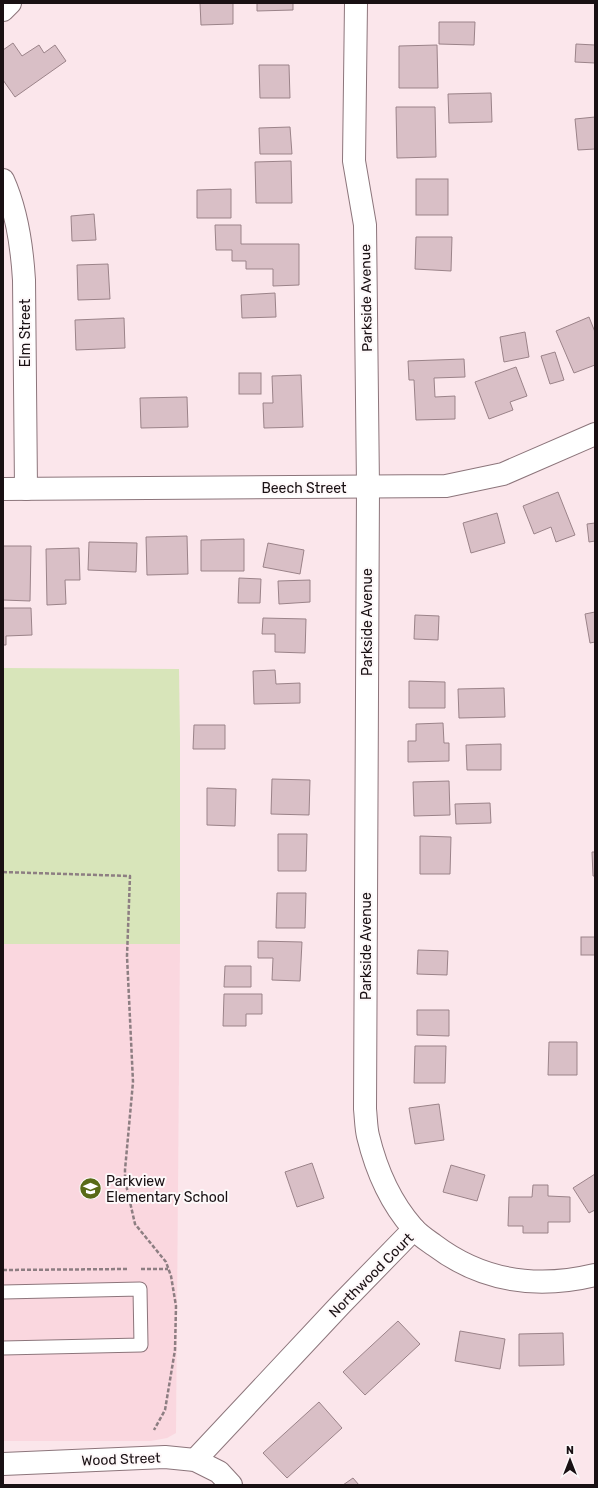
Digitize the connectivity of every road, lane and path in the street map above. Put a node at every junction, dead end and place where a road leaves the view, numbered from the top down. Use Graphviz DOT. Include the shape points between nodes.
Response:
graph roads {
  1 [pos="10,3"];
  2 [pos="356,3"];
  3 [pos="3,10"];
  4 [pos="3,180"];
  5 [pos="595,434"];
  6 [pos="368,487"];
  7 [pos="3,489"];
  8 [pos="26,489"];
  9 [pos="3,872"];
  10 [pos="414,1229"];
  11 [pos="128,1269"];
  12 [pos="136,1269"];
  13 [pos="168,1269"];
  14 [pos="3,1270"];
  15 [pos="595,1275"];
  16 [pos="3,1292"];
  17 [pos="3,1348"];
  18 [pos="154,1430"];
  19 [pos="195,1460"];
  20 [pos="3,1464"];
  21 [pos="231,1485"];
  1 -- 3 [label="street"];
  2 -- 6 [label="street, Parkside Avenue" via="354,161 365,225"];
  4 -- 8 [label="street, Elm Street" via="15,216 22,250"];
  5 -- 6 [label="street, Beech Street" via="503,474 446,486"];
  6 -- 8 [label="street, Beech Street"];
  6 -- 10 [label="street, Parkside Avenue" via="365,1109 368,1135 376,1163 400,1211"];
  7 -- 8 [label="street, Beech Street"];
  9 -- 13 [label="path" via="130,876 127,956 133,1082 125,1170 135,1224 159,1252"];
  10 -- 15 [label="street, Northwood Court" via="445,1253 502,1278 537,1282 572,1280"];
  10 -- 19 [label="street, Northwood Court"];
  11 -- 14 [label="path"];
  12 -- 13 [label="path"];
  13 -- 18 [label="path" via="176,1306 175,1350 165,1410"];
  16 -- 17 [label="lane" via="140,1289 141,1345"];
  19 -- 20 [label="street, Wood Street" via="165,1457"];
  19 -- 21 [label="street, Wood Street" via="219,1472"];
}
